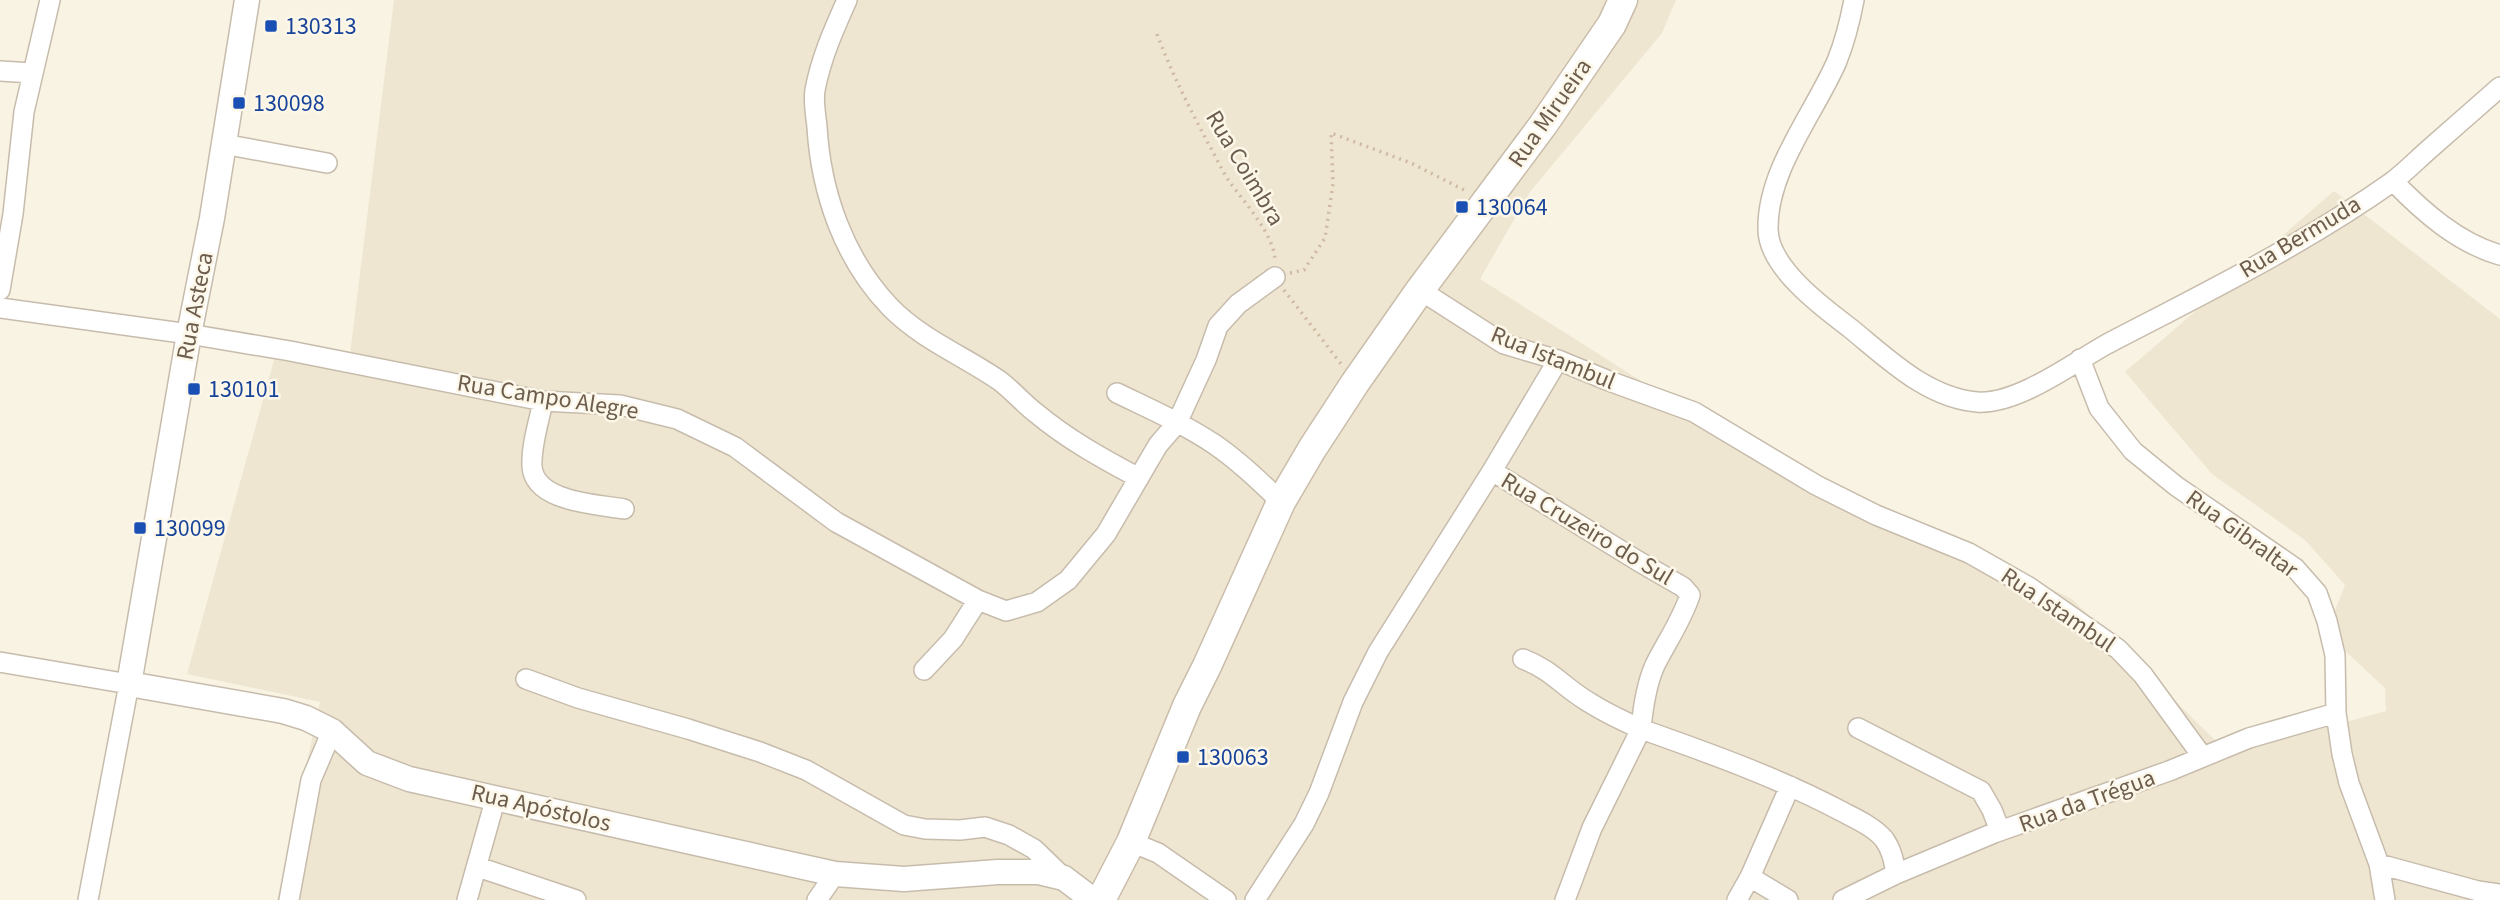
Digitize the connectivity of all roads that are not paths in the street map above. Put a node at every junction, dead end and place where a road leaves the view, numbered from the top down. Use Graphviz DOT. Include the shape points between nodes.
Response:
graph roads {
  1 [pos="50,0"];
  2 [pos="247,0"];
  3 [pos="847,0"];
  4 [pos="1623,0"];
  5 [pos="1854,0"];
  6 [pos="0,71"];
  7 [pos="32,73"];
  8 [pos="2500,87"];
  9 [pos="223,144"];
  10 [pos="327,163"];
  11 [pos="2393,181"];
  12 [pos="2500,254"];
  13 [pos="1275,277"];
  14 [pos="0,290"];
  15 [pos="1420,290"];
  16 [pos="0,308"];
  17 [pos="189,334"];
  18 [pos="2080,359"];
  19 [pos="1559,360"];
  20 [pos="1117,394"];
  21 [pos="543,401"];
  22 [pos="1177,423"];
  23 [pos="1492,471"];
  24 [pos="1139,478"];
  25 [pos="1281,502"];
  26 [pos="624,509"];
  27 [pos="978,600"];
  28 [pos="1523,659"];
  29 [pos="0,662"];
  30 [pos="924,670"];
  31 [pos="526,679"];
  32 [pos="129,684"];
  33 [pos="2336,713"];
  34 [pos="1858,728"];
  35 [pos="1641,729"];
  36 [pos="332,731"];
  37 [pos="2202,756"];
  38 [pos="1790,786"];
  39 [pos="496,797"];
  40 [pos="2000,831"];
  41 [pos="1131,842"];
  42 [pos="2379,864"];
  43 [pos="478,867"];
  44 [pos="835,874"];
  45 [pos="1896,874"];
  46 [pos="1750,877"];
  47 [pos="1064,878"];
  48 [pos="2500,894"];
  49 [pos="88,900"];
  50 [pos="289,900"];
  51 [pos="467,900"];
  52 [pos="576,900"];
  53 [pos="817,900"];
  54 [pos="1093,900"];
  55 [pos="1101,900"];
  56 [pos="1226,900"];
  57 [pos="1255,900"];
  58 [pos="1565,900"];
  59 [pos="1737,900"];
  60 [pos="1788,900"];
  61 [pos="1843,900"];
  62 [pos="2385,900"];
  1 -- 7 [label="street"];
  2 -- 9 [label="street, Rua Asteca"];
  3 -- 24 [label="street" via="827,45 815,93 821,171 848,248 891,308 926,336 1000,382 1090,452"];
  4 -- 15 [label="main road, Rua Mirueira" via="1584,66"];
  5 -- 18 [label="street, Rua Bermuda" via="1836,62 1769,201 1767,233 1778,258 1797,284 1838,320 1913,378 1946,395 1979,402 2009,397"];
  6 -- 7 [label="street"];
  7 -- 14 [label="street"];
  8 -- 11 [label="street, Rua Bermuda"];
  9 -- 10 [label="street"];
  9 -- 17 [label="street, Rua Asteca"];
  11 -- 12 [label="street" via="2417,206 2458,236"];
  11 -- 18 [label="street, Rua Bermuda" via="2307,236"];
  13 -- 22 [label="street" via="1238,304 1218,326"];
  15 -- 19 [label="street, Rua Istambul" via="1504,344"];
  15 -- 25 [label="main road"];
  16 -- 17 [label="street, Rua Campo Alegre"];
  17 -- 21 [label="street, Rua Campo Alegre"];
  17 -- 32 [label="street, Rua Asteca"];
  18 -- 33 [label="street, Rua Gibraltar" via="2099,408 2133,451 2295,568 2316,593 2335,655"];
  19 -- 23 [label="street"];
  19 -- 37 [label="street, Rua Istambul" via="1694,412 1816,485 1969,553 2029,587 2118,649 2143,675"];
  20 -- 22 [label="street"];
  21 -- 26 [label="street" via="532,468 538,484 556,496"];
  21 -- 27 [label="street, Rua Campo Alegre" via="620,405 677,419 735,446 836,522"];
  22 -- 24 [label="street"];
  22 -- 25 [label="street" via="1215,445"];
  23 -- 35 [label="street, Rua Cruzeiro do Sul" via="1690,595 1654,666"];
  23 -- 57 [label="street" via="1378,652 1309,814"];
  24 -- 27 [label="street, Rua Campo Alegre" via="1106,534 1068,580 1037,602 1006,611"];
  25 -- 41 [label="main road" via="1187,706"];
  27 -- 30 [label="street" via="953,639"];
  28 -- 35 [label="street" via="1540,665 1586,701"];
  29 -- 32 [label="street, Rua Apóstolos"];
  31 -- 47 [label="street" via="806,770 904,825 960,830 985,827 1009,835 1034,849"];
  32 -- 36 [label="street, Rua Apóstolos" via="283,710"];
  32 -- 49 [label="street, Rua Asteca"];
  33 -- 37 [label="street, Rua da Trégua"];
  33 -- 42 [label="street, Rua Gibraltar" via="2349,783"];
  34 -- 40 [label="street" via="1981,791"];
  35 -- 38 [label="street" via="1725,757"];
  35 -- 58 [label="street" via="1591,828"];
  36 -- 39 [label="street, Rua Apóstolos" via="367,763 409,779"];
  36 -- 50 [label="street" via="312,780"];
  37 -- 40 [label="street, Rua da Trégua"];
  38 -- 45 [label="street" via="1883,838 1892,852"];
  38 -- 46 [label="street"];
  39 -- 43 [label="street"];
  39 -- 44 [label="street, Rua Apóstolos"];
  40 -- 45 [label="street, Rua da Trégua"];
  41 -- 55 [label="main road"];
  41 -- 56 [label="street" via="1158,853"];
  42 -- 48 [label="street"];
  42 -- 62 [label="street, Rua Gibraltar"];
  43 -- 51 [label="street"];
  43 -- 52 [label="street"];
  44 -- 47 [label="street, Rua Apóstolos" via="904,879 1039,872"];
  44 -- 53 [label="street"];
  45 -- 61 [label="street, Rua da Trégua"];
  46 -- 59 [label="street"];
  46 -- 60 [label="street"];
  47 -- 54 [label="street, Rua Apóstolos"];
}
